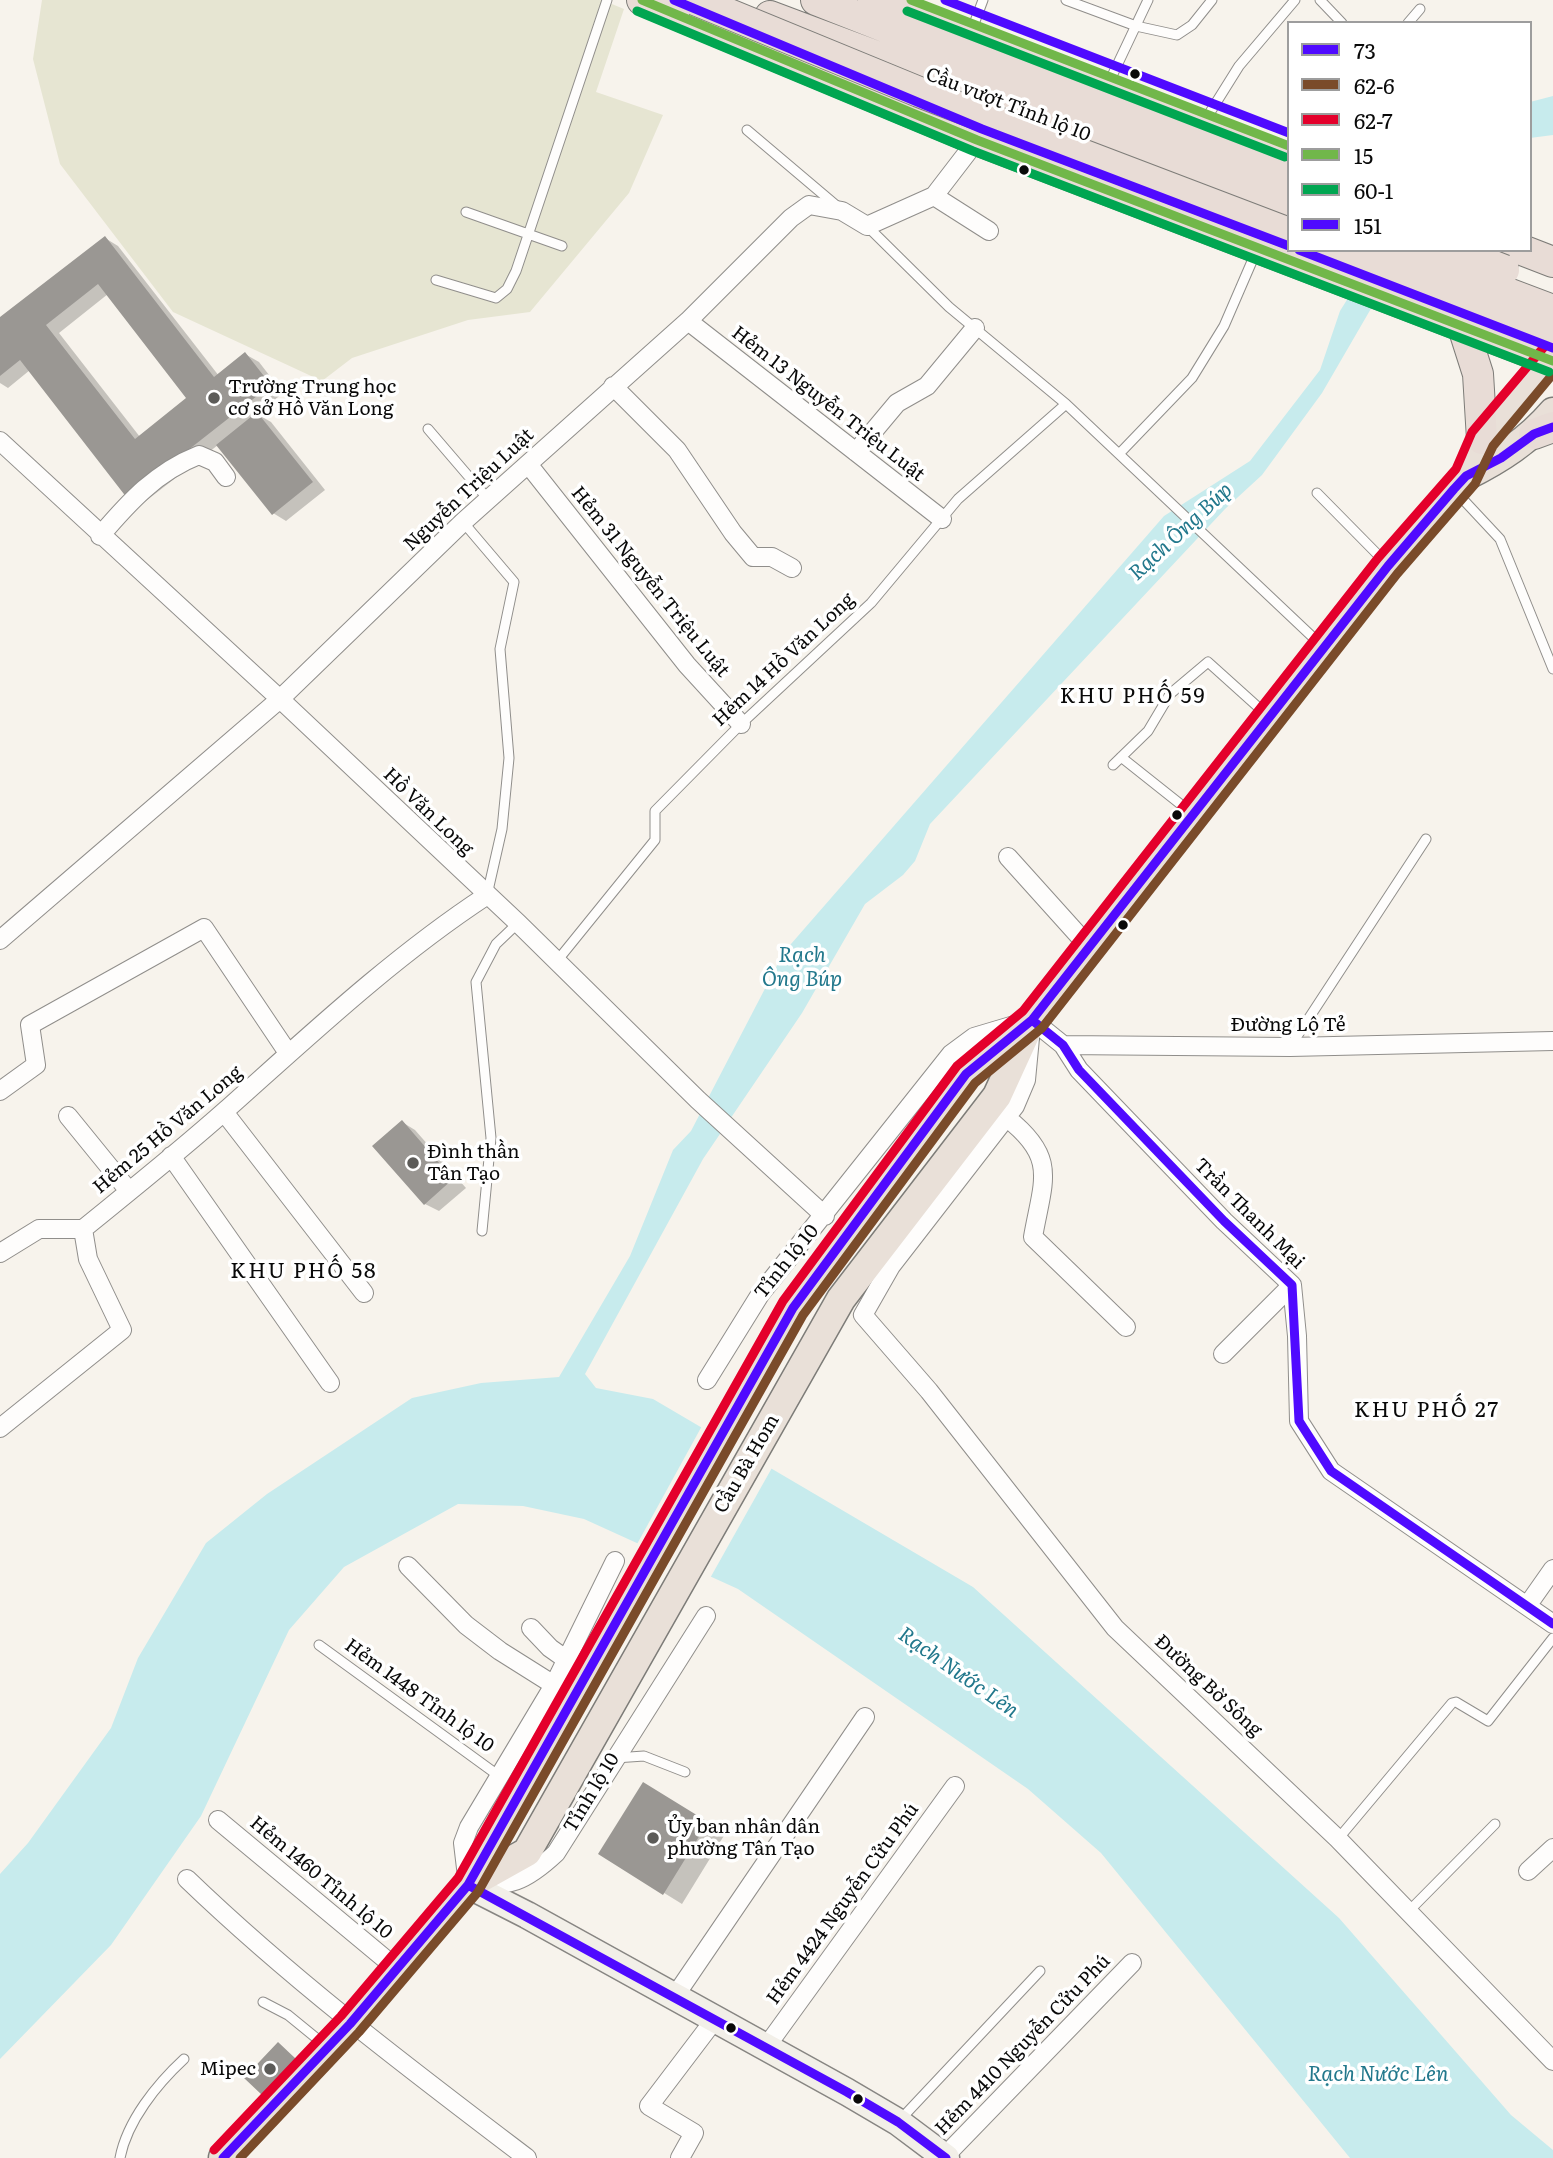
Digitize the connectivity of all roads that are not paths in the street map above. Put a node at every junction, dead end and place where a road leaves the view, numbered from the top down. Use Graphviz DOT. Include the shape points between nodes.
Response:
graph roads {
  1 [pos="607,0"];
  2 [pos="642,0"];
  3 [pos="727,0"];
  4 [pos="816,0"];
  5 [pos="873,0"];
  6 [pos="911,0"];
  7 [pos="1066,0"];
  8 [pos="1148,0"];
  9 [pos="1212,0"];
  10 [pos="1295,0"];
  11 [pos="1320,0"];
  12 [pos="676,4"];
  13 [pos="1420,9"];
  14 [pos="979,12"];
  15 [pos="1340,21"];
  16 [pos="1410,21"];
  17 [pos="1136,26"];
  18 [pos="1112,76"];
  19 [pos="1209,114"];
  20 [pos="747,130"];
  21 [pos="976,140"];
  22 [pos="1287,145"];
  23 [pos="1287,159"];
  24 [pos="1287,185"];
  25 [pos="934,196"];
  26 [pos="1287,210"];
  27 [pos="842,211"];
  28 [pos="466,212"];
  29 [pos="1287,222"];
  30 [pos="867,226"];
  31 [pos="989,231"];
  32 [pos="1287,232"];
  33 [pos="530,233"];
  34 [pos="562,246"];
  35 [pos="1258,248"];
  36 [pos="1399,252"];
  37 [pos="1458,252"];
  38 [pos="1506,252"];
  39 [pos="1335,263"];
  40 [pos="436,279"];
  41 [pos="1553,289"];
  42 [pos="1553,310"];
  43 [pos="688,321"];
  44 [pos="1462,324"];
  45 [pos="975,328"];
  46 [pos="1552,352"];
  47 [pos="613,386"];
  48 [pos="1066,404"];
  49 [pos="1553,412"];
  50 [pos="428,429"];
  51 [pos="1543,430"];
  52 [pos="1482,439"];
  53 [pos="0,441"];
  54 [pos="856,452"];
  55 [pos="1119,454"];
  56 [pos="528,464"];
  57 [pos="226,477"];
  58 [pos="1460,483"];
  59 [pos="1317,494"];
  60 [pos="488,499"];
  61 [pos="942,519"];
  62 [pos="463,522"];
  63 [pos="100,536"];
  64 [pos="1388,566"];
  65 [pos="792,568"];
  66 [pos="1324,648"];
  67 [pos="1553,669"];
  68 [pos="280,699"];
  69 [pos="1269,717"];
  70 [pos="741,724"];
  71 [pos="1121,757"];
  72 [pos="1113,765"];
  73 [pos="1193,814"];
  74 [pos="1426,839"];
  75 [pos="1008,857"];
  76 [pos="486,896"];
  77 [pos="518,923"];
  78 [pos="0,940"];
  79 [pos="1089,947"];
  80 [pos="557,961"];
  81 [pos="1032,1020"];
  82 [pos="1553,1041"];
  83 [pos="1063,1045"];
  84 [pos="1290,1046"];
  85 [pos="288,1053"];
  86 [pos="0,1091"];
  87 [pos="1002,1107"];
  88 [pos="224,1112"];
  89 [pos="68,1116"];
  90 [pos="171,1156"];
  91 [pos="129,1191"];
  92 [pos="825,1216"];
  93 [pos="83,1229"];
  94 [pos="482,1231"];
  95 [pos="0,1253"];
  96 [pos="1292,1285"];
  97 [pos="364,1293"];
  98 [pos="1126,1327"];
  99 [pos="1223,1354"];
  100 [pos="707,1380"];
  101 [pos="330,1383"];
  102 [pos="0,1428"];
  103 [pos="615,1561"];
  104 [pos="408,1566"];
  105 [pos="1553,1569"];
  106 [pos="1527,1606"];
  107 [pos="706,1616"];
  108 [pos="1553,1624"];
  109 [pos="531,1628"];
  110 [pos="1553,1638"];
  111 [pos="319,1645"];
  112 [pos="567,1660"];
  113 [pos="554,1685"];
  114 [pos="865,1717"];
  115 [pos="613,1759"];
  116 [pos="685,1772"];
  117 [pos="499,1776"];
  118 [pos="955,1786"];
  119 [pos="218,1820"];
  120 [pos="1495,1824"];
  121 [pos="1338,1839"];
  122 [pos="1553,1848"];
  123 [pos="1528,1871"];
  124 [pos="187,1879"];
  125 [pos="468,1885"];
  126 [pos="1408,1912"];
  127 [pos="1132,1963"];
  128 [pos="396,1968"];
  129 [pos="1040,1971"];
  130 [pos="675,1996"];
  131 [pos="263,2002"];
  132 [pos="715,2018"];
  133 [pos="350,2024"];
  134 [pos="766,2047"];
  135 [pos="327,2048"];
  136 [pos="184,2059"];
  137 [pos="1553,2061"];
  138 [pos="898,2122"];
  139 [pos="946,2157"];
  140 [pos="120,2158"];
  141 [pos="223,2158"];
  142 [pos="527,2158"];
  143 [pos="680,2158"];
  1 -- 33 [label="lane"];
  2 -- 12 [label="highway"];
  3 -- 26 [label="highway, Cầu vượt Tỉnh lộ 10"];
  4 -- 24 [label="highway, Cầu vượt Tỉnh lộ 10"];
  5 -- 23 [label="highway"];
  6 -- 14 [label="highway"];
  7 -- 17 [label="lane"];
  8 -- 17 [label="lane"];
  9 -- 17 [label="lane" via="1192,25 1177,35"];
  10 -- 19 [label="lane" via="1239,66"];
  11 -- 15 [label="lane"];
  12 -- 21 [label="highway"];
  12 -- 32 [label="highway, Cầu vượt Tỉnh lộ 10, bridge"];
  13 -- 16 [label="lane"];
  14 -- 18 [label="highway"];
  17 -- 18 [label="lane"];
  18 -- 19 [label="highway"];
  19 -- 22 [label="highway"];
  20 -- 27 [label="lane"];
  21 -- 25 [label="street"];
  21 -- 35 [label="highway"];
  25 -- 30 [label="street"];
  25 -- 31 [label="street"];
  27 -- 30 [label="street, Nguyễn Triệu Luật"];
  27 -- 43 [label="street, Nguyễn Triệu Luật" via="809,205"];
  28 -- 33 [label="lane"];
  29 -- 35 [label="highway"];
  30 -- 45 [label="lane"];
  33 -- 34 [label="lane"];
  33 -- 40 [label="lane" via="507,289 496,298"];
  35 -- 39 [label="highway"];
  35 -- 55 [label="lane" via="1224,326 1192,378"];
  36 -- 42 [label="highway, bridge"];
  37 -- 41 [label="highway, bridge"];
  38 -- 44 [label="highway" via="1497,287"];
  39 -- 44 [label="highway" via="1404,302"];
  39 -- 46 [label="highway, bridge"];
  43 -- 47 [label="street, Nguyễn Triệu Luật"];
  43 -- 54 [label="street, Hẻm 13 Nguyễn Triệu Luật"];
  44 -- 46 [label="highway"];
  44 -- 52 [label="highway" via="1478,374"];
  45 -- 48 [label="lane"];
  45 -- 54 [label="street" via="927,386 897,403"];
  46 -- 52 [label="main road"];
  47 -- 56 [label="street, Nguyễn Triệu Luật"];
  47 -- 65 [label="street" via="677,450 753,556 772,558"];
  48 -- 55 [label="lane"];
  48 -- 61 [label="lane, Hẻm 14 Hồ Văn Long" via="958,499"];
  49 -- 51 [label="main road"];
  50 -- 60 [label="lane"];
  51 -- 58 [label="main road"];
  52 -- 58 [label="main road"];
  53 -- 63 [label="street, Hồ Văn Long"];
  54 -- 61 [label="street, Hẻm 13 Nguyễn Triệu Luật"];
  55 -- 66 [label="lane"];
  56 -- 60 [label="street, Nguyễn Triệu Luật"];
  56 -- 70 [label="street, Hẻm 31 Nguyễn Triệu Luật" via="687,665"];
  57 -- 63 [label="street" via="215,462 199,455 171,466 135,496"];
  58 -- 64 [label="main road"];
  58 -- 67 [label="lane" via="1500,539"];
  59 -- 64 [label="lane"];
  60 -- 62 [label="street, Nguyễn Triệu Luật"];
  61 -- 70 [label="lane, Hẻm 14 Hồ Văn Long" via="871,603"];
  62 -- 68 [label="street, Nguyễn Triệu Luật"];
  62 -- 76 [label="lane" via="514,582 500,649 509,758 502,829"];
  63 -- 68 [label="street, Hồ Văn Long"];
  64 -- 66 [label="main road"];
  66 -- 69 [label="main road"];
  68 -- 76 [label="street, Hồ Văn Long"];
  68 -- 78 [label="street, Nguyễn Triệu Luật"];
  69 -- 71 [label="lane" via="1208,662 1170,694 1149,731"];
  69 -- 73 [label="main road"];
  70 -- 80 [label="lane, Hẻm 14 Hồ Văn Long" via="655,811 654,840"];
  71 -- 72 [label="lane"];
  71 -- 73 [label="lane"];
  73 -- 79 [label="main road"];
  74 -- 84 [label="lane"];
  75 -- 79 [label="street"];
  76 -- 77 [label="street, Hồ Văn Long"];
  76 -- 85 [label="street, Hẻm 25 Hồ Văn Long"];
  77 -- 80 [label="street, Hồ Văn Long"];
  77 -- 94 [label="lane" via="496,944 476,982 491,1138"];
  79 -- 81 [label="main road"];
  80 -- 92 [label="street, Hồ Văn Long" via="698,1100"];
  81 -- 83 [label="street"];
  81 -- 87 [label="main road"];
  81 -- 92 [label="street, Tỉnh lộ 10" via="974,1037 951,1055"];
  81 -- 125 [label="main road, Cầu Bà Hom" via="966,1074 793,1308"];
  82 -- 84 [label="street, Đường Lộ Tẻ"];
  83 -- 84 [label="street, Đường Lộ Tẻ"];
  83 -- 96 [label="street, Trần Thanh Mại" via="1079,1070"];
  85 -- 86 [label="street" via="204,928 30,1025 36,1065"];
  85 -- 88 [label="street, Hẻm 25 Hồ Văn Long"];
  87 -- 98 [label="street" via="1029,1135 1045,1166 1034,1237"];
  87 -- 121 [label="street, Đường Bờ Sông" via="891,1266 863,1315 929,1391 1115,1628"];
  87 -- 125 [label="main road, Cầu Bà Hom" via="841,1299 527,1852"];
  88 -- 90 [label="street, Hẻm 25 Hồ Văn Long"];
  88 -- 97 [label="street"];
  89 -- 91 [label="street"];
  90 -- 91 [label="street, Hẻm 25 Hồ Văn Long"];
  90 -- 101 [label="street"];
  91 -- 93 [label="street, Hẻm 25 Hồ Văn Long"];
  92 -- 100 [label="street, Tỉnh lộ 10" via="751,1306"];
  93 -- 95 [label="street" via="39,1229"];
  93 -- 102 [label="street" via="88,1259 122,1330"];
  96 -- 99 [label="street"];
  96 -- 106 [label="street, Trần Thanh Mại" via="1299,1422 1331,1471"];
  103 -- 112 [label="street"];
  104 -- 113 [label="street" via="453,1614"];
  105 -- 106 [label="street"];
  106 -- 108 [label="street, Trần Thanh Mại"];
  107 -- 115 [label="street, Tỉnh lộ 10"];
  109 -- 112 [label="street"];
  110 -- 121 [label="lane" via="1488,1721 1452,1703"];
  111 -- 117 [label="lane, Hẻm 1448 Tỉnh lộ 10"];
  112 -- 113 [label="street"];
  113 -- 117 [label="street"];
  114 -- 130 [label="street"];
  115 -- 116 [label="lane" via="644,1756"];
  115 -- 125 [label="street, Tỉnh lộ 10" via="556,1853 537,1871 519,1882 496,1887"];
  117 -- 125 [label="street" via="463,1843"];
  118 -- 134 [label="street, Hẻm 4424 Nguyễn Cửu Phú"];
  119 -- 128 [label="street, Hẻm 1460 Tỉnh lộ 10"];
  120 -- 126 [label="lane"];
  121 -- 126 [label="street, Đường Bờ Sông"];
  122 -- 123 [label="street"];
  124 -- 133 [label="street"];
  125 -- 128 [label="main road"];
  125 -- 130 [label="main road"];
  126 -- 137 [label="street, Đường Bờ Sông"];
  127 -- 139 [label="street, Hẻm 4410 Nguyễn Cửu Phú"];
  128 -- 133 [label="main road"];
  129 -- 138 [label="lane"];
  130 -- 132 [label="main road"];
  131 -- 135 [label="lane" via="288,2015"];
  132 -- 134 [label="main road"];
  132 -- 143 [label="street" via="649,2106 694,2133"];
  133 -- 135 [label="main road"];
  133 -- 142 [label="street"];
  134 -- 138 [label="main road"];
  135 -- 141 [label="main road"];
  136 -- 140 [label="lane" via="144,2105"];
  138 -- 139 [label="main road"];
}
